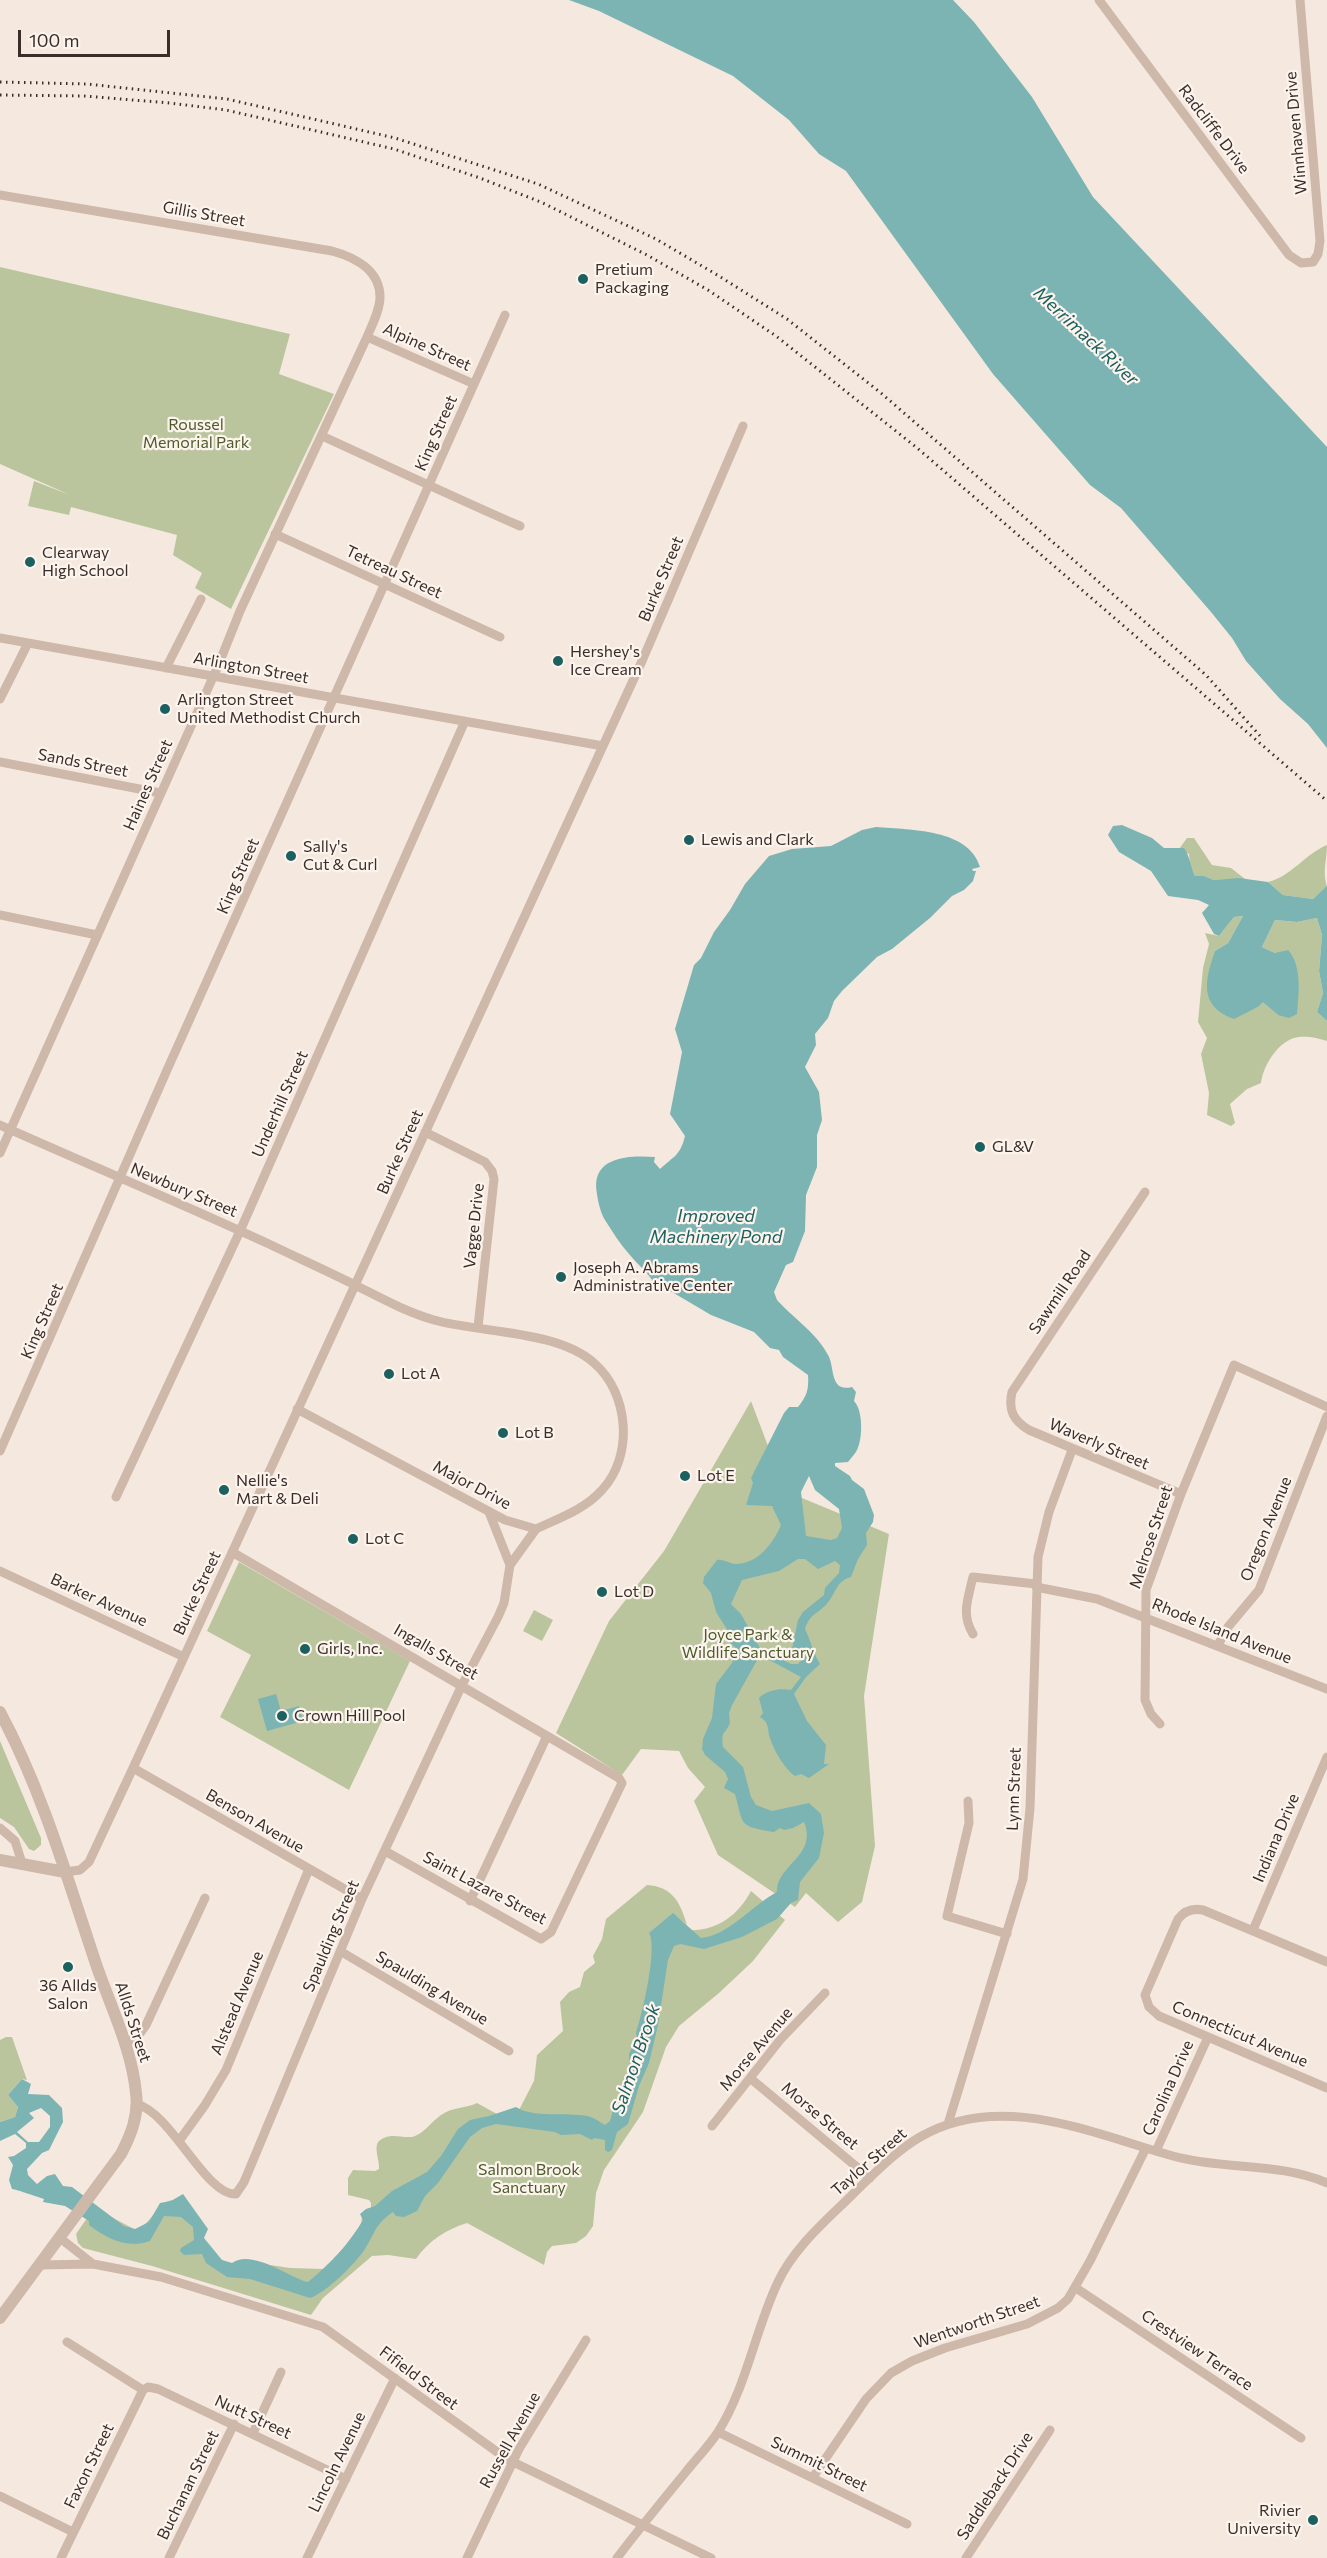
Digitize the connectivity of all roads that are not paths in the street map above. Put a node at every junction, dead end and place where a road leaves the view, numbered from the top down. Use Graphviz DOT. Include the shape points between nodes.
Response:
graph roads {
  1 [pos="1099,0"];
  2 [pos="1300,0"];
  3 [pos="0,195"];
  4 [pos="1312,262"];
  5 [pos="380,297"];
  6 [pos="505,315"];
  7 [pos="367,337"];
  8 [pos="474,384"];
  9 [pos="743,426"];
  10 [pos="322,436"];
  11 [pos="429,486"];
  12 [pos="519,525"];
  13 [pos="275,534"];
  14 [pos="386,584"];
  15 [pos="201,599"];
  16 [pos="500,637"];
  17 [pos="0,638"];
  18 [pos="28,643"];
  19 [pos="166,668"];
  20 [pos="213,677"];
  21 [pos="335,698"];
  22 [pos="0,699"];
  23 [pos="465,721"];
  24 [pos="603,746"];
  25 [pos="0,762"];
  26 [pos="160,793"];
  27 [pos="0,915"];
  28 [pos="97,935"];
  29 [pos="0,1125"];
  30 [pos="10,1130"];
  31 [pos="425,1132"];
  32 [pos="0,1153"];
  33 [pos="120,1180"];
  34 [pos="1145,1192"];
  35 [pos="240,1231"];
  36 [pos="355,1285"];
  37 [pos="478,1328"];
  38 [pos="1327,1407"];
  39 [pos="297,1409"];
  40 [pos="1011,1413"];
  41 [pos="1327,1416"];
  42 [pos="1072,1450"];
  43 [pos="0,1451"];
  44 [pos="1180,1494"];
  45 [pos="116,1497"];
  46 [pos="489,1512"];
  47 [pos="536,1529"];
  48 [pos="232,1552"];
  49 [pos="510,1565"];
  50 [pos="0,1572"];
  51 [pos="1036,1585"];
  52 [pos="1145,1616"];
  53 [pos="973,1634"];
  54 [pos="1218,1645"];
  55 [pos="184,1657"];
  56 [pos="462,1685"];
  57 [pos="1327,1689"];
  58 [pos="0,1712"];
  59 [pos="1160,1724"];
  60 [pos="547,1736"];
  61 [pos="1327,1756"];
  62 [pos="133,1768"];
  63 [pos="622,1783"];
  64 [pos="968,1801"];
  65 [pos="0,1828"];
  66 [pos="385,1851"];
  67 [pos="0,1860"];
  68 [pos="22,1863"];
  69 [pos="309,1869"];
  70 [pos="65,1872"];
  71 [pos="205,1898"];
  72 [pos="362,1899"];
  73 [pos="470,1901"];
  74 [pos="1253,1930"];
  75 [pos="1007,1934"];
  76 [pos="340,1951"];
  77 [pos="1327,1962"];
  78 [pos="825,1993"];
  79 [pos="1208,2037"];
  80 [pos="124,2044"];
  81 [pos="509,2051"];
  82 [pos="750,2078"];
  83 [pos="1327,2088"];
  84 [pos="137,2104"];
  85 [pos="948,2124"];
  86 [pos="712,2126"];
  87 [pos="179,2141"];
  88 [pos="1146,2148"];
  89 [pos="1156,2151"];
  90 [pos="870,2178"];
  91 [pos="1327,2182"];
  92 [pos="63,2234"];
  93 [pos="93,2264"];
  94 [pos="40,2265"];
  95 [pos="1076,2288"];
  96 [pos="0,2318"];
  97 [pos="586,2340"];
  98 [pos="67,2342"];
  99 [pos="281,2372"];
  100 [pos="395,2378"];
  101 [pos="145,2389"];
  102 [pos="234,2424"];
  103 [pos="1050,2430"];
  104 [pos="718,2432"];
  105 [pos="253,2433"];
  106 [pos="1301,2438"];
  107 [pos="513,2462"];
  108 [pos="813,2477"];
  109 [pos="346,2479"];
  110 [pos="0,2496"];
  111 [pos="644,2524"];
  112 [pos="907,2524"];
  113 [pos="74,2532"];
  114 [pos="61,2558"];
  115 [pos="169,2558"];
  116 [pos="308,2558"];
  117 [pos="467,2558"];
  118 [pos="617,2558"];
  119 [pos="711,2558"];
  120 [pos="966,2558"];
  1 -- 4 [label="street, Radcliffe Drive" via="1289,255 1301,263"];
  2 -- 4 [label="street, Winnhaven Drive" via="1320,241"];
  3 -- 5 [label="street, Gillis Street" via="332,251 364,265 372,274"];
  5 -- 7 [label="street, Haines Street"];
  6 -- 8 [label="street, King Street"];
  7 -- 8 [label="street, Alpine Street"];
  7 -- 10 [label="street, Haines Street"];
  8 -- 11 [label="street, King Street"];
  9 -- 24 [label="street, Burke Street"];
  10 -- 11 [label="street"];
  10 -- 13 [label="street, Haines Street"];
  11 -- 12 [label="street"];
  11 -- 14 [label="street, King Street"];
  13 -- 14 [label="street, Tetreau Street"];
  13 -- 20 [label="street, Haines Street"];
  14 -- 16 [label="street, Tetreau Street"];
  14 -- 21 [label="street, King Street"];
  15 -- 19 [label="street"];
  17 -- 18 [label="street, Arlington Street"];
  18 -- 19 [label="street, Arlington Street"];
  18 -- 22 [label="street"];
  19 -- 20 [label="street, Arlington Street"];
  20 -- 21 [label="street, Arlington Street"];
  20 -- 26 [label="street, Haines Street"];
  21 -- 23 [label="street, Arlington Street"];
  21 -- 33 [label="street, King Street"];
  23 -- 24 [label="street, Arlington Street"];
  23 -- 35 [label="street, Underhill Street"];
  24 -- 31 [label="street, Burke Street"];
  25 -- 26 [label="street, Sands Street"];
  26 -- 28 [label="street, Haines Street"];
  27 -- 28 [label="street"];
  28 -- 30 [label="street, Haines Street"];
  29 -- 30 [label="street, Newbury Street"];
  30 -- 32 [label="street, Haines Street"];
  30 -- 33 [label="street, Newbury Street"];
  31 -- 36 [label="street, Burke Street"];
  31 -- 37 [label="street, Vagge Drive" via="485,1161 492,1171"];
  33 -- 35 [label="street, Newbury Street"];
  33 -- 43 [label="street, King Street"];
  34 -- 40 [label="street, Sawmill Road" via="1012,1392"];
  35 -- 36 [label="street, Newbury Street"];
  35 -- 45 [label="street, Underhill Street"];
  36 -- 37 [label="street" via="423,1316"];
  36 -- 39 [label="street, Burke Street"];
  37 -- 47 [label="street" via="543,1340 575,1351 603,1372 619,1403 621,1447 609,1482 578,1510"];
  38 -- 44 [label="street, Melrose Street" via="1234,1365"];
  39 -- 46 [label="street, Major Drive"];
  39 -- 48 [label="street, Burke Street"];
  40 -- 42 [label="street, Waverly Street" via="1029,1430"];
  41 -- 54 [label="street, Oregon Avenue" via="1259,1590"];
  42 -- 44 [label="street, Waverly Street"];
  42 -- 51 [label="street, Lynn Street" via="1042,1535"];
  44 -- 52 [label="street, Melrose Street" via="1146,1590"];
  46 -- 47 [label="street, Major Drive"];
  46 -- 49 [label="street"];
  47 -- 49 [label="street, Spaulding Street"];
  48 -- 55 [label="street, Burke Street"];
  48 -- 56 [label="street, Ingalls Street"];
  49 -- 56 [label="street, Spaulding Street" via="504,1604"];
  50 -- 55 [label="street, Barker Avenue"];
  51 -- 52 [label="street, Rhode Island Avenue" via="1097,1599"];
  51 -- 53 [label="street, Rhode Island Avenue" via="973,1577 965,1615"];
  51 -- 75 [label="street, Lynn Street" via="1027,1844 1021,1890"];
  52 -- 54 [label="street, Rhode Island Avenue"];
  52 -- 59 [label="street, Melrose Street" via="1145,1700"];
  54 -- 57 [label="street, Rhode Island Avenue"];
  55 -- 62 [label="street, Burke Street"];
  56 -- 60 [label="street, Ingalls Street"];
  56 -- 66 [label="street, Spaulding Street"];
  58 -- 70 [label="street, Allds Street" via="28,1770"];
  60 -- 63 [label="street, Ingalls Street"];
  60 -- 73 [label="street"];
  61 -- 74 [label="street, Indiana Drive"];
  62 -- 69 [label="street, Benson Avenue"];
  62 -- 70 [label="street, Burke Street" via="89,1862 80,1870"];
  63 -- 73 [label="street, Saint Lazare Street" via="551,1932 541,1939"];
  64 -- 75 [label="street" via="969,1823 947,1916"];
  65 -- 68 [label="street" via="15,1841"];
  66 -- 72 [label="street, Spaulding Street"];
  66 -- 73 [label="street, Saint Lazare Street"];
  67 -- 68 [label="street"];
  68 -- 70 [label="street"];
  69 -- 72 [label="street, Benson Avenue"];
  69 -- 87 [label="street, Alstead Avenue" via="230,2061"];
  70 -- 80 [label="street, Allds Street"];
  71 -- 80 [label="street" via="146,2025 138,2036"];
  72 -- 76 [label="street, Spaulding Street"];
  74 -- 77 [label="street"];
  74 -- 79 [label="street, Connecticut Avenue" via="1203,1910 1189,1910 1178,1919 1147,1987 1146,2001 1159,2016"];
  75 -- 85 [label="street, Lynn Street"];
  76 -- 81 [label="street, Spaulding Avenue"];
  76 -- 87 [label="street, Spaulding Street" via="236,2194 219,2189"];
  78 -- 82 [label="street, Morse Avenue"];
  79 -- 83 [label="street, Connecticut Avenue"];
  79 -- 89 [label="street, Carolina Drive"];
  80 -- 84 [label="street, Allds Street"];
  82 -- 86 [label="street, Morse Avenue"];
  82 -- 90 [label="street, Morse Street"];
  84 -- 87 [label="street, Spaulding Street" via="151,2110"];
  84 -- 92 [label="street, Allds Street" via="126,2144"];
  85 -- 88 [label="street, Taylor Street" via="982,2117 1030,2117"];
  85 -- 90 [label="street, Taylor Street" via="912,2142"];
  88 -- 89 [label="street, Taylor Street"];
  88 -- 95 [label="street, Wentworth Street"];
  89 -- 91 [label="street, Taylor Street" via="1224,2165 1294,2172"];
  90 -- 104 [label="street, Taylor Street" via="786,2266 738,2392"];
  92 -- 93 [label="street, Fifield Street"];
  92 -- 94 [label="street, Allds Street"];
  93 -- 94 [label="street, Fifield Street"];
  93 -- 100 [label="street, Fifield Street" via="161,2277 307,2321 330,2331"];
  94 -- 96 [label="street, Allds Street"];
  95 -- 106 [label="street, Crestview Terrace"];
  95 -- 108 [label="street, Wentworth Street" via="1058,2308 1027,2324 945,2348 891,2373 866,2398"];
  97 -- 107 [label="street, Russell Avenue"];
  98 -- 101 [label="street, Nutt Street"];
  99 -- 105 [label="street"];
  100 -- 107 [label="street, Fifield Street"];
  100 -- 109 [label="street, Lincoln Avenue"];
  101 -- 102 [label="street, Nutt Street" via="155,2388"];
  101 -- 113 [label="street, Faxon Street"];
  102 -- 105 [label="street, Nutt Street"];
  102 -- 115 [label="street, Buchanan Street"];
  103 -- 120 [label="street, Saddleback Drive"];
  104 -- 108 [label="street, Summit Street"];
  104 -- 111 [label="street, Taylor Street"];
  105 -- 109 [label="street, Nutt Street"];
  107 -- 111 [label="street, Fifield Street"];
  107 -- 117 [label="street, Russell Avenue"];
  108 -- 112 [label="street, Summit Street"];
  109 -- 116 [label="street, Lincoln Avenue"];
  110 -- 113 [label="street"];
  111 -- 118 [label="street, Taylor Street"];
  111 -- 119 [label="street, Fifield Street"];
  113 -- 114 [label="street, Faxon Street"];
}
